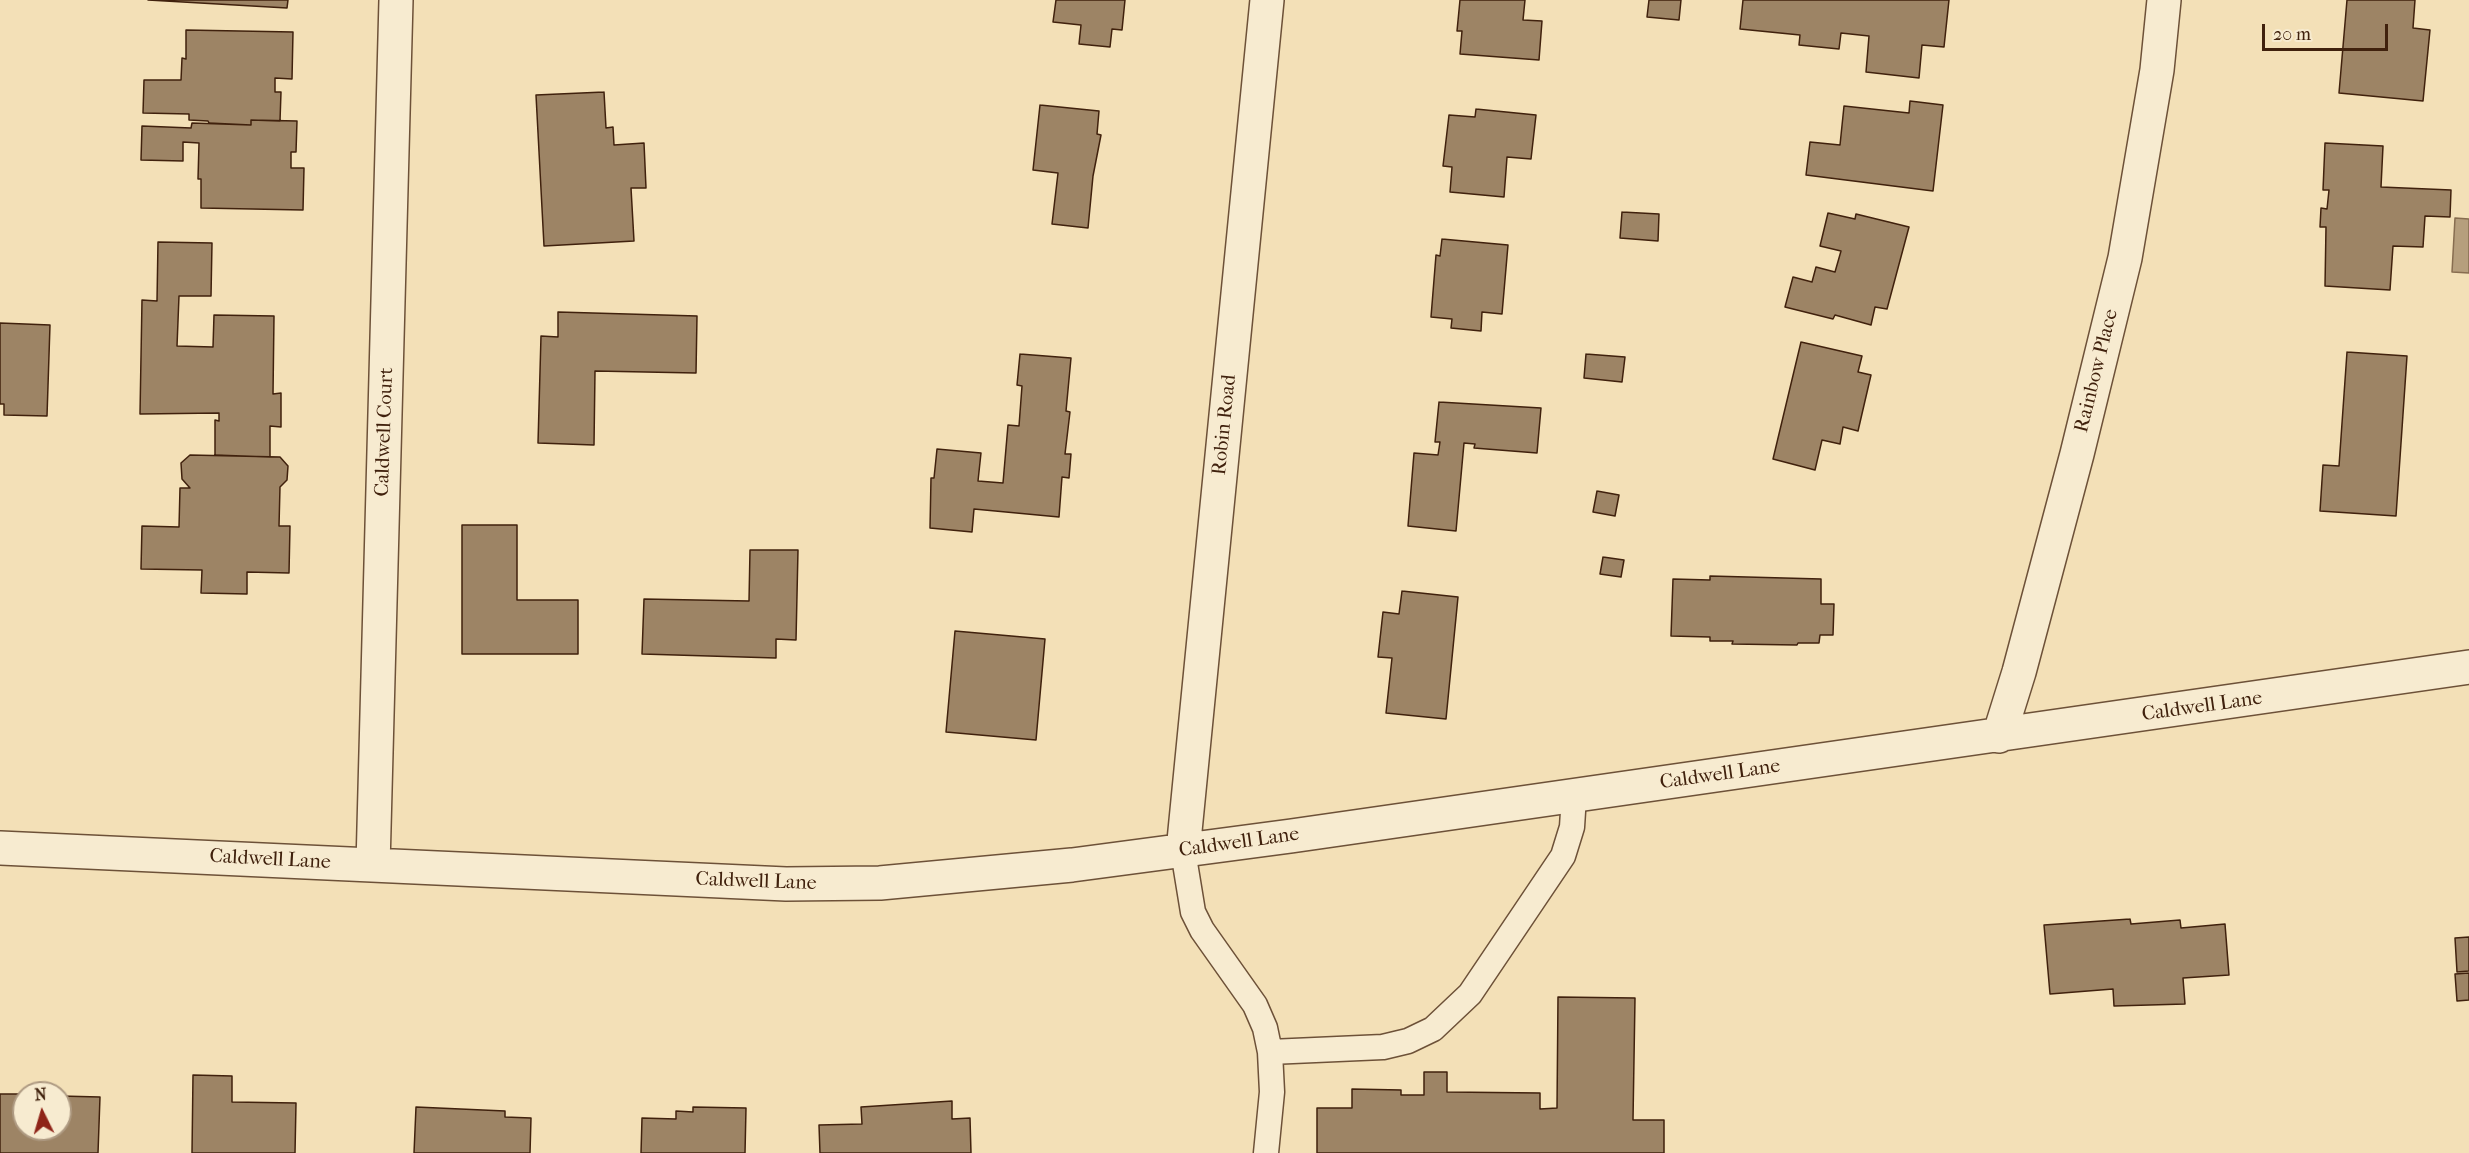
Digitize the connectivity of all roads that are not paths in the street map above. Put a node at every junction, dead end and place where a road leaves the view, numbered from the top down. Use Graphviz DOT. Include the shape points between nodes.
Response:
graph roads {
  1 [pos="396,0"];
  2 [pos="1267,0"];
  3 [pos="2164,0"];
  4 [pos="2469,667"];
  5 [pos="1999,736"];
  6 [pos="1574,796"];
  7 [pos="0,848"];
  8 [pos="1183,851"];
  9 [pos="373,865"];
  10 [pos="1270,1052"];
  11 [pos="1266,1153"];
  1 -- 9 [label="street, Caldwell Court"];
  2 -- 8 [label="street, Robin Road"];
  3 -- 5 [label="street, Rainbow Place" via="2157,70 2125,258 2068,488"];
  4 -- 5 [label="street, Caldwell Lane"];
  5 -- 6 [label="street, Caldwell Lane"];
  6 -- 8 [label="street, Caldwell Lane"];
  6 -- 10 [label="lane" via="1569,843 1556,869 1470,994 1448,1017 1408,1041 1383,1047"];
  7 -- 9 [label="street, Caldwell Lane"];
  8 -- 9 [label="street, Caldwell Lane" via="983,874 838,884"];
  8 -- 10 [label="lane" via="1193,912 1255,1005"];
  10 -- 11 [label="lane" via="1272,1092"];
}
